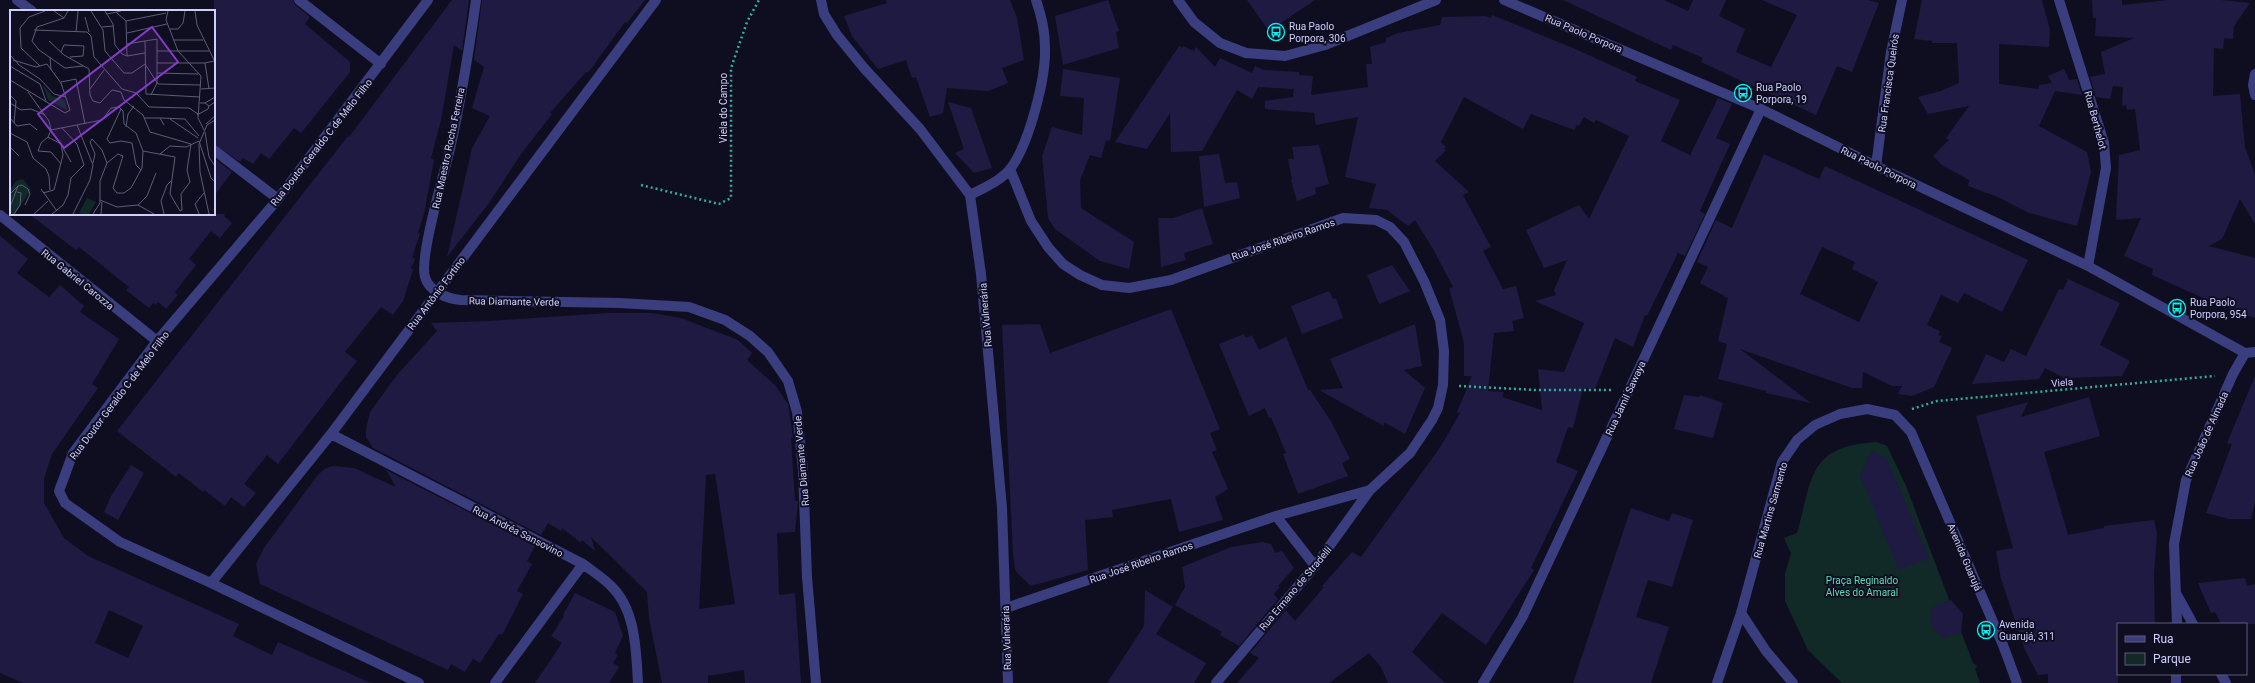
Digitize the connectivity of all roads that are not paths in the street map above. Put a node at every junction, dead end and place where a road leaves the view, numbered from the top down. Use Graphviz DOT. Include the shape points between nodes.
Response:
graph roads {
  1 [pos="17,0"];
  2 [pos="299,0"];
  3 [pos="428,0"];
  4 [pos="476,0"];
  5 [pos="656,0"];
  6 [pos="821,0"];
  7 [pos="1036,0"];
  8 [pos="1178,0"];
  9 [pos="1436,0"];
  10 [pos="1504,0"];
  11 [pos="1902,0"];
  12 [pos="2059,0"];
  13 [pos="31,10"];
  14 [pos="381,64"];
  15 [pos="2255,74"];
  16 [pos="2255,95"];
  17 [pos="1761,109"];
  18 [pos="215,151"];
  19 [pos="1876,166"];
  20 [pos="1010,169"];
  21 [pos="970,195"];
  22 [pos="278,199"];
  23 [pos="0,215"];
  24 [pos="2088,266"];
  25 [pos="437,292"];
  26 [pos="157,341"];
  27 [pos="2250,353"];
  28 [pos="1895,415"];
  29 [pos="330,434"];
  30 [pos="1370,490"];
  31 [pos="1276,516"];
  32 [pos="583,564"];
  33 [pos="1315,566"];
  34 [pos="211,583"];
  35 [pos="2177,595"];
  36 [pos="1006,608"];
  37 [pos="1741,613"];
  38 [pos="2177,623"];
  39 [pos="2192,623"];
  40 [pos="419,683"];
  41 [pos="495,683"];
  42 [pos="638,683"];
  43 [pos="816,683"];
  44 [pos="1008,683"];
  45 [pos="1216,683"];
  46 [pos="1483,683"];
  47 [pos="1717,683"];
  48 [pos="1793,683"];
  49 [pos="2017,683"];
  1 -- 13 [label="street"];
  2 -- 14 [label="street"];
  3 -- 14 [label="street, Rua Doutor Geraldo C de Melo Filho"];
  4 -- 25 [label="street, Rua Maestro Rocha Ferreira" via="450,148 427,244 424,277"];
  5 -- 25 [label="street, Rua Antônio Fortino"];
  6 -- 21 [label="street, Rua Vulnerária" via="824,14 837,35 920,129"];
  7 -- 20 [label="street" via="1045,48 1041,81 1021,150"];
  8 -- 9 [label="street" via="1194,22 1220,43 1246,53 1285,56 1325,45"];
  10 -- 17 [label="street, Rua Paolo Porpora"];
  11 -- 19 [label="street, Rua Francisca Queirós" via="1891,52"];
  12 -- 24 [label="street, Rua Berthelot" via="2104,143 2106,168"];
  14 -- 22 [label="street, Rua Doutor Geraldo C de Melo Filho"];
  15 -- 16 [label="street"];
  17 -- 19 [label="street, Rua Paolo Porpora"];
  17 -- 46 [label="street, Rua Jamil Sawaya" via="1522,618"];
  18 -- 22 [label="street"];
  19 -- 24 [label="street, Rua Paolo Porpora"];
  20 -- 21 [label="street" via="989,186"];
  20 -- 30 [label="street, Rua José Ribeiro Ramos" via="1031,221 1048,247 1063,264 1102,285 1129,288 1170,280 1343,218 1376,220 1390,227 1404,242 1440,320 1444,351 1443,385 1438,408 1425,433 1410,453"];
  21 -- 36 [label="street, Rua Vulnerária" via="981,274 1002,508"];
  22 -- 26 [label="street, Rua Doutor Geraldo C de Melo Filho"];
  23 -- 26 [label="street, Rua Gabriel Carozza"];
  24 -- 27 [label="street, Rua Paolo Porpora"];
  25 -- 29 [label="street, Rua Antônio Fortino"];
  25 -- 43 [label="street, Rua Diamante Verde" via="449,299 461,300 689,307 725,320 750,336 768,352 788,381 797,412"];
  26 -- 34 [label="street, Rua Doutor Geraldo C de Melo Filho" via="73,453 59,491 65,503 120,542"];
  27 -- 35 [label="street, Rua João de Almada" via="2233,374 2186,480 2174,544"];
  28 -- 37 [label="street, Rua Martins Sarmento" via="1867,409 1840,414 1815,425 1797,440 1782,462"];
  28 -- 49 [label="street, Avenida Guarujá" via="1911,432"];
  29 -- 32 [label="street, Rua Andréa Sansovino"];
  29 -- 34 [label="street, Rua Antônio Fortino"];
  30 -- 31 [label="street, Rua José Ribeiro Ramos"];
  30 -- 33 [label="street, Rua Ermano de Stradelli"];
  31 -- 33 [label="street"];
  31 -- 36 [label="street, Rua José Ribeiro Ramos"];
  32 -- 41 [label="street"];
  32 -- 42 [label="street, Rua Andréa Sansovino" via="611,585 624,604 636,643"];
  33 -- 45 [label="street, Rua Ermano de Stradelli"];
  34 -- 40 [label="street, Rua Doutor Geraldo C de Melo Filho"];
  35 -- 38 [label="street, Rua João de Almada"];
  35 -- 39 [label="street"];
  36 -- 44 [label="street, Rua Vulnerária"];
  37 -- 47 [label="street, Rua Martins Sarmento"];
  37 -- 48 [label="street" via="1766,651"];
}
